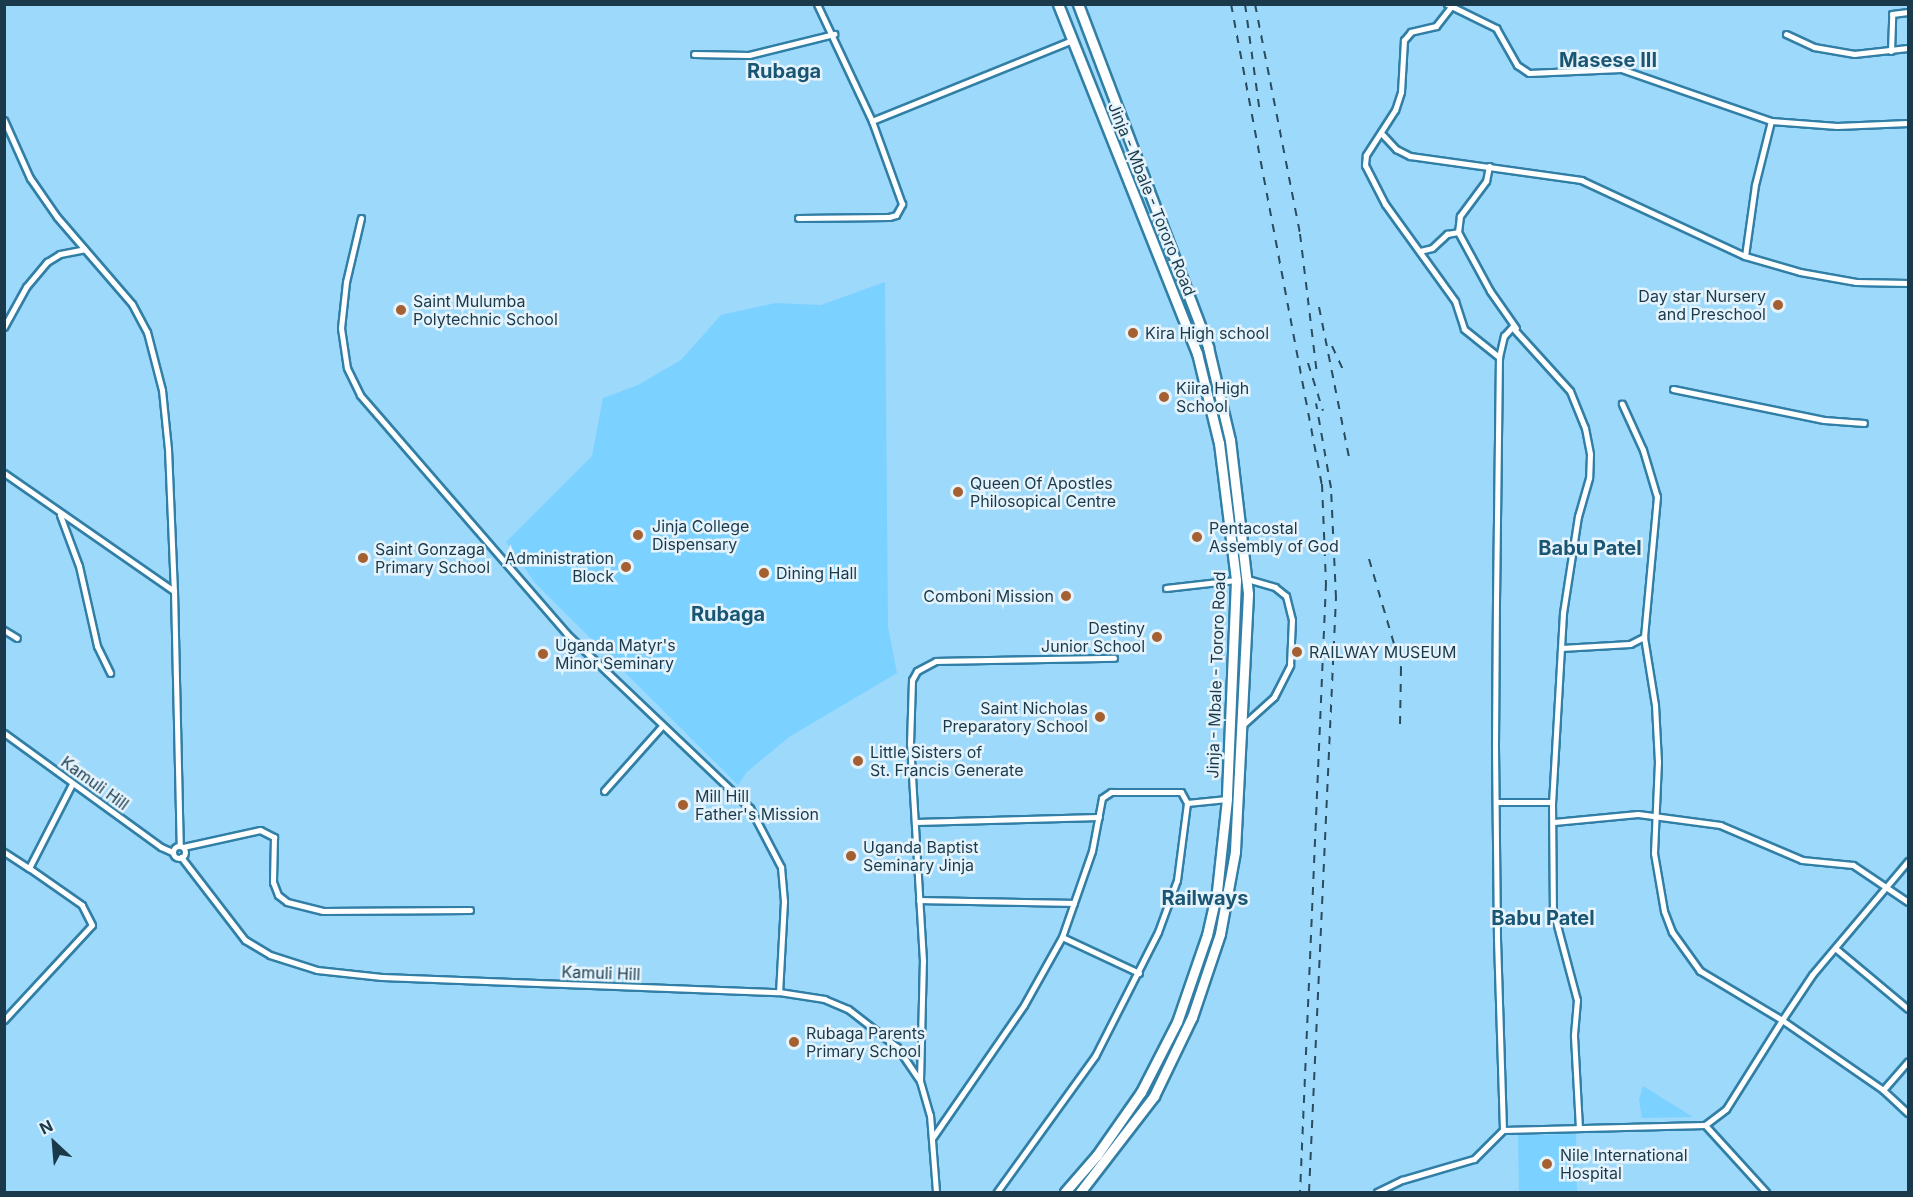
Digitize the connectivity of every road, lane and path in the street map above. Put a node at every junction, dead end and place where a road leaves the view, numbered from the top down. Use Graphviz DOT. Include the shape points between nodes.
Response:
graph roads {
  1 [pos="817,4"];
  2 [pos="1058,4"];
  3 [pos="1078,4"];
  4 [pos="1449,6"];
  5 [pos="1908,12"];
  6 [pos="834,34"];
  7 [pos="1786,34"];
  8 [pos="1072,40"];
  9 [pos="1908,48"];
  10 [pos="1891,51"];
  11 [pos="693,54"];
  12 [pos="4,120"];
  13 [pos="873,121"];
  14 [pos="1771,121"];
  15 [pos="1908,123"];
  16 [pos="1382,134"];
  17 [pos="1489,166"];
  18 [pos="361,218"];
  19 [pos="798,218"];
  20 [pos="1458,232"];
  21 [pos="85,249"];
  22 [pos="1420,251"];
  23 [pos="1745,256"];
  24 [pos="1908,283"];
  25 [pos="1505,316"];
  26 [pos="4,327"];
  27 [pos="1516,328"];
  28 [pos="1504,336"];
  29 [pos="1499,357"];
  30 [pos="1673,389"];
  31 [pos="1622,404"];
  32 [pos="1864,423"];
  33 [pos="4,473"];
  34 [pos="59,513"];
  35 [pos="1247,579"];
  36 [pos="1236,580"];
  37 [pos="1166,588"];
  38 [pos="174,591"];
  39 [pos="4,630"];
  40 [pos="1644,637"];
  41 [pos="17,638"];
  42 [pos="1561,648"];
  43 [pos="1114,658"];
  44 [pos="110,673"];
  45 [pos="1244,724"];
  46 [pos="661,727"];
  47 [pos="4,733"];
  48 [pos="72,784"];
  49 [pos="604,791"];
  50 [pos="1227,799"];
  51 [pos="1496,802"];
  52 [pos="1552,802"];
  53 [pos="1187,803"];
  54 [pos="1099,817"];
  55 [pos="1654,817"];
  56 [pos="916,822"];
  57 [pos="1554,822"];
  58 [pos="182,847"];
  59 [pos="4,852"];
  60 [pos="172,852"];
  61 [pos="181,857"];
  62 [pos="1908,861"];
  63 [pos="29,868"];
  64 [pos="1886,888"];
  65 [pos="919,900"];
  66 [pos="1908,902"];
  67 [pos="1074,903"];
  68 [pos="470,910"];
  69 [pos="1062,938"];
  70 [pos="1835,948"];
  71 [pos="1138,973"];
  72 [pos="779,992"];
  73 [pos="1908,1009"];
  74 [pos="4,1020"];
  75 [pos="1782,1020"];
  76 [pos="1908,1062"];
  77 [pos="920,1081"];
  78 [pos="1883,1090"];
  79 [pos="1908,1113"];
  80 [pos="1705,1125"];
  81 [pos="1579,1128"];
  82 [pos="1503,1130"];
  83 [pos="933,1137"];
  84 [pos="936,1192"];
  85 [pos="997,1192"];
  86 [pos="1065,1192"];
  87 [pos="1080,1192"];
  88 [pos="1377,1192"];
  89 [pos="1766,1192"];
  1 -- 6 [label="street"];
  2 -- 8 [label="highway, Jinja - Mbale - Tororo Road"];
  3 -- 35 [label="highway, Jinja - Mbale - Tororo Road" via="1208,347 1230,440"];
  4 -- 14 [label="street" via="1496,28 1523,70 1544,74 1621,69"];
  4 -- 16 [label="street" via="1436,26 1411,32 1404,40 1401,92"];
  5 -- 10 [label="street" via="1892,14"];
  6 -- 11 [label="street" via="749,55"];
  6 -- 13 [label="street"];
  7 -- 10 [label="street" via="1814,47 1842,52"];
  8 -- 13 [label="street"];
  8 -- 36 [label="highway, Jinja - Mbale - Tororo Road" via="1197,353 1219,443"];
  9 -- 10 [label="street"];
  12 -- 21 [label="street" via="30,178"];
  13 -- 19 [label="street" via="902,204 900,210 889,218"];
  14 -- 15 [label="street" via="1837,126"];
  14 -- 23 [label="street" via="1755,185"];
  16 -- 17 [label="street" via="1396,149 1410,156"];
  16 -- 22 [label="street" via="1366,155 1365,169"];
  17 -- 20 [label="street" via="1486,181 1460,216"];
  17 -- 23 [label="street" via="1550,173 1600,187"];
  18 -- 46 [label="street" via="346,282 341,328 347,368 360,395 566,633"];
  20 -- 22 [label="street" via="1447,234 1432,248"];
  20 -- 25 [label="street"];
  21 -- 26 [label="street" via="60,254 47,262 26,287"];
  21 -- 38 [label="street" via="132,304 147,332 156,363 168,449"];
  22 -- 29 [label="street" via="1455,301 1464,329"];
  23 -- 24 [label="street" via="1826,279"];
  25 -- 27 [label="street"];
  25 -- 28 [label="street"];
  27 -- 28 [label="street" via="1509,328"];
  27 -- 42 [label="street" via="1570,391 1585,428 1590,454 1589,478 1566,580"];
  28 -- 29 [label="street"];
  29 -- 51 [label="street"];
  30 -- 32 [label="street" via="1824,420"];
  31 -- 40 [label="street" via="1643,450 1657,497"];
  33 -- 34 [label="street"];
  34 -- 38 [label="street"];
  34 -- 44 [label="street" via="80,566 97,646"];
  35 -- 45 [label="highway, Jinja - Mbale - Tororo Road"];
  35 -- 45 [label="street" via="1275,587 1286,596 1292,620 1287,672 1262,711"];
  36 -- 37 [label="street"];
  36 -- 50 [label="highway, Jinja - Mbale - Tororo Road"];
  38 -- 58 [label="street"];
  39 -- 41 [label="street"];
  40 -- 42 [label="street" via="1630,644"];
  40 -- 55 [label="street" via="1655,705 1658,762"];
  42 -- 52 [label="street"];
  43 -- 56 [label="street" via="936,661 917,671 912,680 910,744"];
  45 -- 87 [label="highway, Jinja - Mbale - Tororo Road" via="1230,893 1207,975 1192,1017 1154,1096"];
  46 -- 49 [label="street"];
  46 -- 72 [label="street" via="750,808 772,844 784,887"];
  47 -- 48 [label="street, Kamuli Hill"];
  48 -- 60 [label="street, Kamuli Hill"];
  48 -- 63 [label="street"];
  50 -- 53 [label="street"];
  50 -- 86 [label="highway, Jinja - Mbale - Tororo Road" via="1212,913 1177,1022 1117,1130"];
  51 -- 52 [label="street"];
  51 -- 82 [label="street"];
  52 -- 57 [label="street"];
  53 -- 54 [label="street" via="1180,792 1111,792 1102,798"];
  53 -- 71 [label="street" via="1177,880"];
  54 -- 56 [label="street"];
  54 -- 67 [label="street"];
  55 -- 57 [label="street" via="1638,814"];
  55 -- 64 [label="street" via="1720,825 1802,860 1853,865"];
  55 -- 75 [label="street" via="1657,881 1672,932 1688,957 1713,981"];
  56 -- 65 [label="street"];
  57 -- 81 [label="street" via="1553,910 1577,999 1574,1036"];
  58 -- 60 [label="street"];
  58 -- 61 [label="street"];
  58 -- 68 [label="street" via="260,830 274,837 273,882 286,902 324,911"];
  59 -- 63 [label="street"];
  60 -- 61 [label="street, Kamuli Hill"];
  61 -- 72 [label="street, Kamuli Hill" via="244,940 270,956 317,970 382,977"];
  62 -- 64 [label="street"];
  63 -- 74 [label="street" via="82,905 92,925"];
  64 -- 66 [label="street"];
  64 -- 70 [label="street"];
  65 -- 67 [label="street"];
  65 -- 77 [label="street" via="924,1045"];
  67 -- 69 [label="street"];
  69 -- 71 [label="street"];
  69 -- 83 [label="street" via="1024,1005"];
  70 -- 73 [label="street"];
  70 -- 75 [label="street"];
  71 -- 85 [label="street" via="1095,1056"];
  72 -- 77 [label="street, Kamuli Hill" via="824,999 869,1022 897,1047"];
  75 -- 78 [label="street"];
  75 -- 80 [label="street" via="1726,1109"];
  76 -- 78 [label="street"];
  77 -- 83 [label="street, Kamuli Hill"];
  78 -- 79 [label="street"];
  80 -- 81 [label="street"];
  80 -- 89 [label="street"];
  81 -- 82 [label="street"];
  82 -- 88 [label="street" via="1474,1159 1402,1180"];
  83 -- 84 [label="street, Kamuli Hill"];
}
